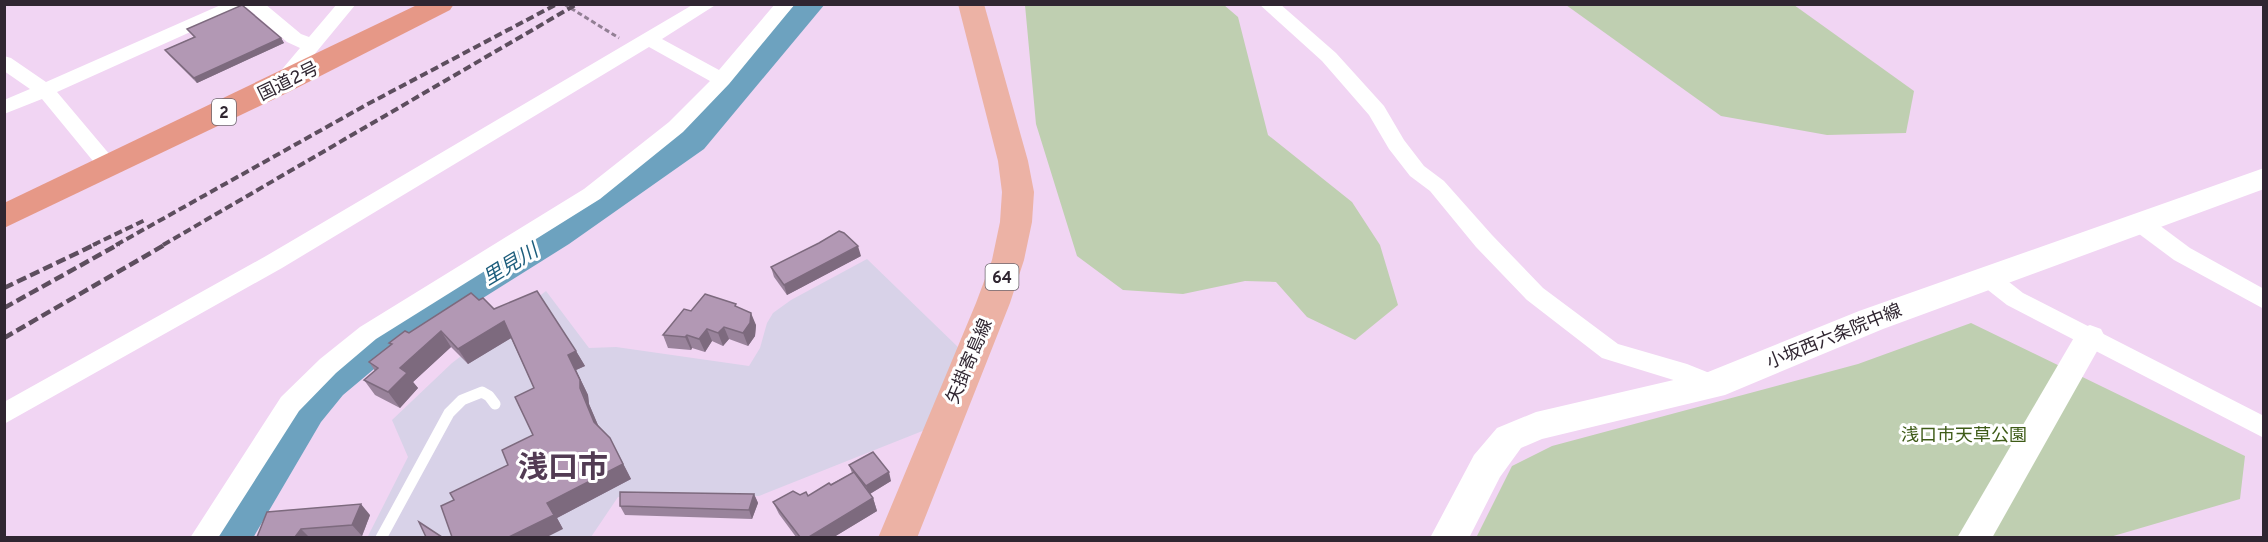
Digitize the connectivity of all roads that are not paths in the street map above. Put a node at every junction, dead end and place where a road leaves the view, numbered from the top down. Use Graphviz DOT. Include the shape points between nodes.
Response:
graph roads {
  1 [pos="239,4"];
  2 [pos="253,4"];
  3 [pos="347,4"];
  4 [pos="441,4"];
  5 [pos="708,4"];
  6 [pos="786,4"];
  7 [pos="971,4"];
  8 [pos="1268,4"];
  9 [pos="641,43"];
  10 [pos="312,46"];
  11 [pos="4,62"];
  12 [pos="722,80"];
  13 [pos="278,86"];
  14 [pos="45,90"];
  15 [pos="4,108"];
  16 [pos="109,167"];
  17 [pos="2264,178"];
  18 [pos="4,216"];
  19 [pos="2139,222"];
  20 [pos="1987,277"];
  21 [pos="2264,300"];
  22 [pos="2090,337"];
  23 [pos="1713,385"];
  24 [pos="495,404"];
  25 [pos="4,414"];
  26 [pos="2264,428"];
  27 [pos="203,537"];
  28 [pos="381,537"];
  29 [pos="897,537"];
  30 [pos="1449,537"];
  31 [pos="1974,537"];
  1 -- 14 [label="street"];
  2 -- 10 [label="street" via="294,38"];
  3 -- 10 [label="street"];
  4 -- 13 [label="highway, 国道2号 / 2"];
  5 -- 9 [label="street"];
  6 -- 12 [label="street"];
  7 -- 29 [label="main road, 矢掛寄島線 / 64" via="1013,161 1018,192 1016,222 993,303"];
  8 -- 23 [label="street" via="1329,57 1377,111 1417,171 1437,186 1535,294 1610,351"];
  9 -- 12 [label="street"];
  9 -- 25 [label="street" via="285,256"];
  10 -- 13 [label="street"];
  11 -- 14 [label="street"];
  12 -- 27 [label="street" via="676,127 592,194 368,333 328,366 290,404"];
  13 -- 16 [label="highway, 国道2号 / 2"];
  14 -- 15 [label="street"];
  14 -- 16 [label="street"];
  16 -- 18 [label="highway, 国道2号 / 2"];
  17 -- 19 [label="main road, 小坂西六条院中線"];
  19 -- 20 [label="main road, 小坂西六条院中線"];
  19 -- 21 [label="street" via="2182,254"];
  20 -- 22 [label="street" via="2015,298"];
  20 -- 23 [label="main road, 小坂西六条院中線"];
  22 -- 26 [label="street"];
  22 -- 31 [label="street"];
  23 -- 30 [label="main road, 小坂西六条院中線" via="1546,423 1509,438 1487,466"];
  24 -- 28 [label="lane" via="482,392 462,400 449,413"];
}
